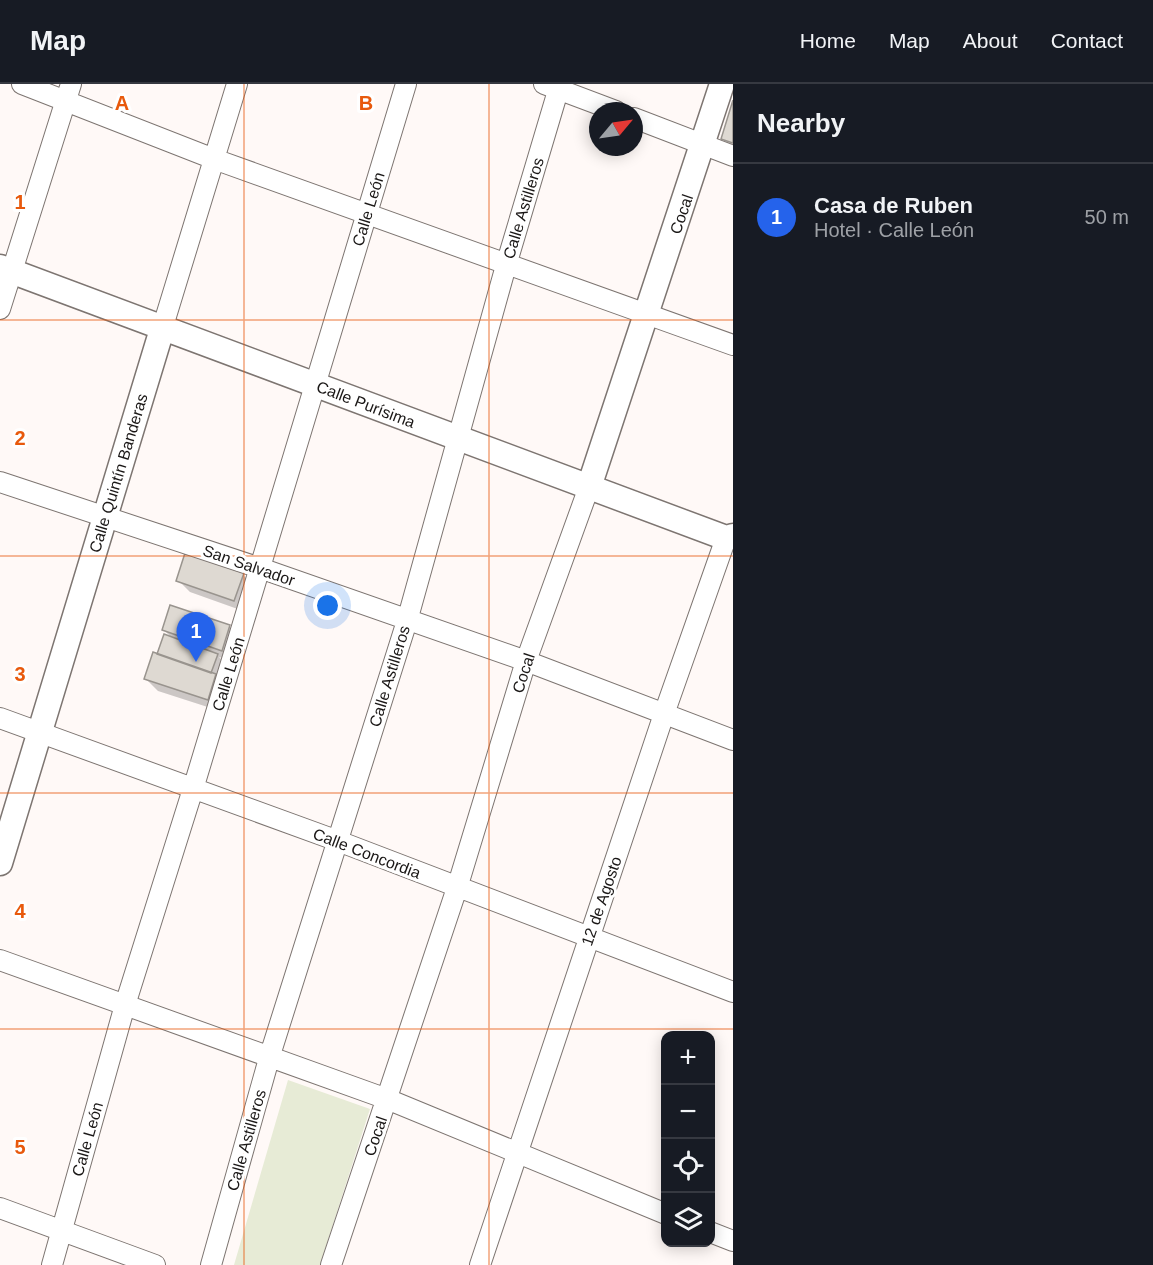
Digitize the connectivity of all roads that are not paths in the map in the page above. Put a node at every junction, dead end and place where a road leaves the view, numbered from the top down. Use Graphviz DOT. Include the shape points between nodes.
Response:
graph roads {
  1 [pos="22,84"];
  2 [pos="237,84"];
  3 [pos="406,84"];
  4 [pos="722,84"];
  5 [pos="554,86"];
  6 [pos="68,92"];
  7 [pos="594,102"];
  8 [pos="643,121"];
  9 [pos="704,144"];
  10 [pos="733,156"];
  11 [pos="214,159"];
  12 [pos="367,212"];
  13 [pos="507,262"];
  14 [pos="6,269"];
  15 [pos="0,309"];
  16 [pos="647,313"];
  17 [pos="163,326"];
  18 [pos="733,345"];
  19 [pos="314,384"];
  20 [pos="459,438"];
  21 [pos="0,482"];
  22 [pos="589,488"];
  23 [pos="105,516"];
  24 [pos="730,537"];
  25 [pos="260,568"];
  26 [pos="407,621"];
  27 [pos="526,661"];
  28 [pos="664,714"];
  29 [pos="0,718"];
  30 [pos="38,733"];
  31 [pos="733,740"];
  32 [pos="193,789"];
  33 [pos="338,841"];
  34 [pos="0,863"];
  35 [pos="457,888"];
  36 [pos="588,938"];
  37 [pos="0,960"];
  38 [pos="733,992"];
  39 [pos="125,1005"];
  40 [pos="270,1055"];
  41 [pos="387,1099"];
  42 [pos="518,1153"];
  43 [pos="0,1208"];
  44 [pos="661,1212"];
  45 [pos="62,1231"];
  46 [pos="715,1234"];
  47 [pos="733,1241"];
  48 [pos="52,1265"];
  49 [pos="155,1265"];
  50 [pos="212,1265"];
  51 [pos="331,1265"];
  52 [pos="480,1265"];
  1 -- 6 [label="street"];
  2 -- 11 [label="street, Calle Quintín Banderas"];
  3 -- 12 [label="street, Calle León"];
  4 -- 9 [label="street, Cocal"];
  5 -- 7 [label="street"];
  5 -- 13 [label="street, Calle Astilleros"];
  6 -- 11 [label="street"];
  6 -- 14 [label="street"];
  8 -- 9 [label="street"];
  9 -- 10 [label="street"];
  9 -- 16 [label="street, Cocal"];
  11 -- 12 [label="street"];
  11 -- 17 [label="street, Calle Quintín Banderas"];
  12 -- 13 [label="street"];
  12 -- 19 [label="street, Calle León"];
  13 -- 16 [label="street"];
  13 -- 20 [label="street, Calle Astilleros"];
  14 -- 15 [label="street"];
  14 -- 17 [label="street, Calle Purísima"];
  16 -- 18 [label="street"];
  16 -- 22 [label="street, Cocal"];
  17 -- 19 [label="street, Calle Purísima"];
  17 -- 23 [label="street, Calle Quintín Banderas"];
  19 -- 20 [label="street, Calle Purísima"];
  19 -- 25 [label="street, Calle León"];
  20 -- 22 [label="street, Calle Purísima"];
  20 -- 26 [label="street, Calle Astilleros"];
  21 -- 23 [label="street, San Salvador"];
  22 -- 24 [label="street, Calle Purísima"];
  22 -- 27 [label="street, Cocal"];
  23 -- 25 [label="street, San Salvador"];
  23 -- 30 [label="street, Calle Quintín Banderas"];
  24 -- 28 [label="street, 12 de Agosto"];
  25 -- 26 [label="street, San Salvador"];
  25 -- 32 [label="street, Calle León"];
  26 -- 27 [label="street, San Salvador"];
  26 -- 33 [label="street, Calle Astilleros"];
  27 -- 28 [label="street, San Salvador"];
  27 -- 35 [label="street, Cocal"];
  28 -- 31 [label="street, San Salvador"];
  28 -- 36 [label="street, 12 de Agosto"];
  29 -- 30 [label="street, Calle Concordia"];
  30 -- 32 [label="street, Calle Concordia"];
  30 -- 34 [label="street, Calle Quintín Banderas"];
  32 -- 33 [label="street, Calle Concordia"];
  32 -- 39 [label="street, Calle León"];
  33 -- 35 [label="street, Calle Concordia"];
  33 -- 40 [label="street, Calle Astilleros"];
  35 -- 36 [label="street, Calle Concordia"];
  35 -- 41 [label="street, Cocal"];
  36 -- 38 [label="street, Calle Concordia"];
  36 -- 42 [label="street, 12 de Agosto"];
  37 -- 39 [label="street"];
  39 -- 40 [label="street"];
  39 -- 45 [label="street, Calle León"];
  40 -- 41 [label="street"];
  40 -- 50 [label="street, Calle Astilleros"];
  41 -- 42 [label="street"];
  41 -- 51 [label="street, Cocal"];
  42 -- 44 [label="street"];
  42 -- 52 [label="street, 12 de Agosto"];
  43 -- 45 [label="street"];
  45 -- 48 [label="street, Calle León"];
  45 -- 49 [label="street"];
  46 -- 47 [label="street"];
}
